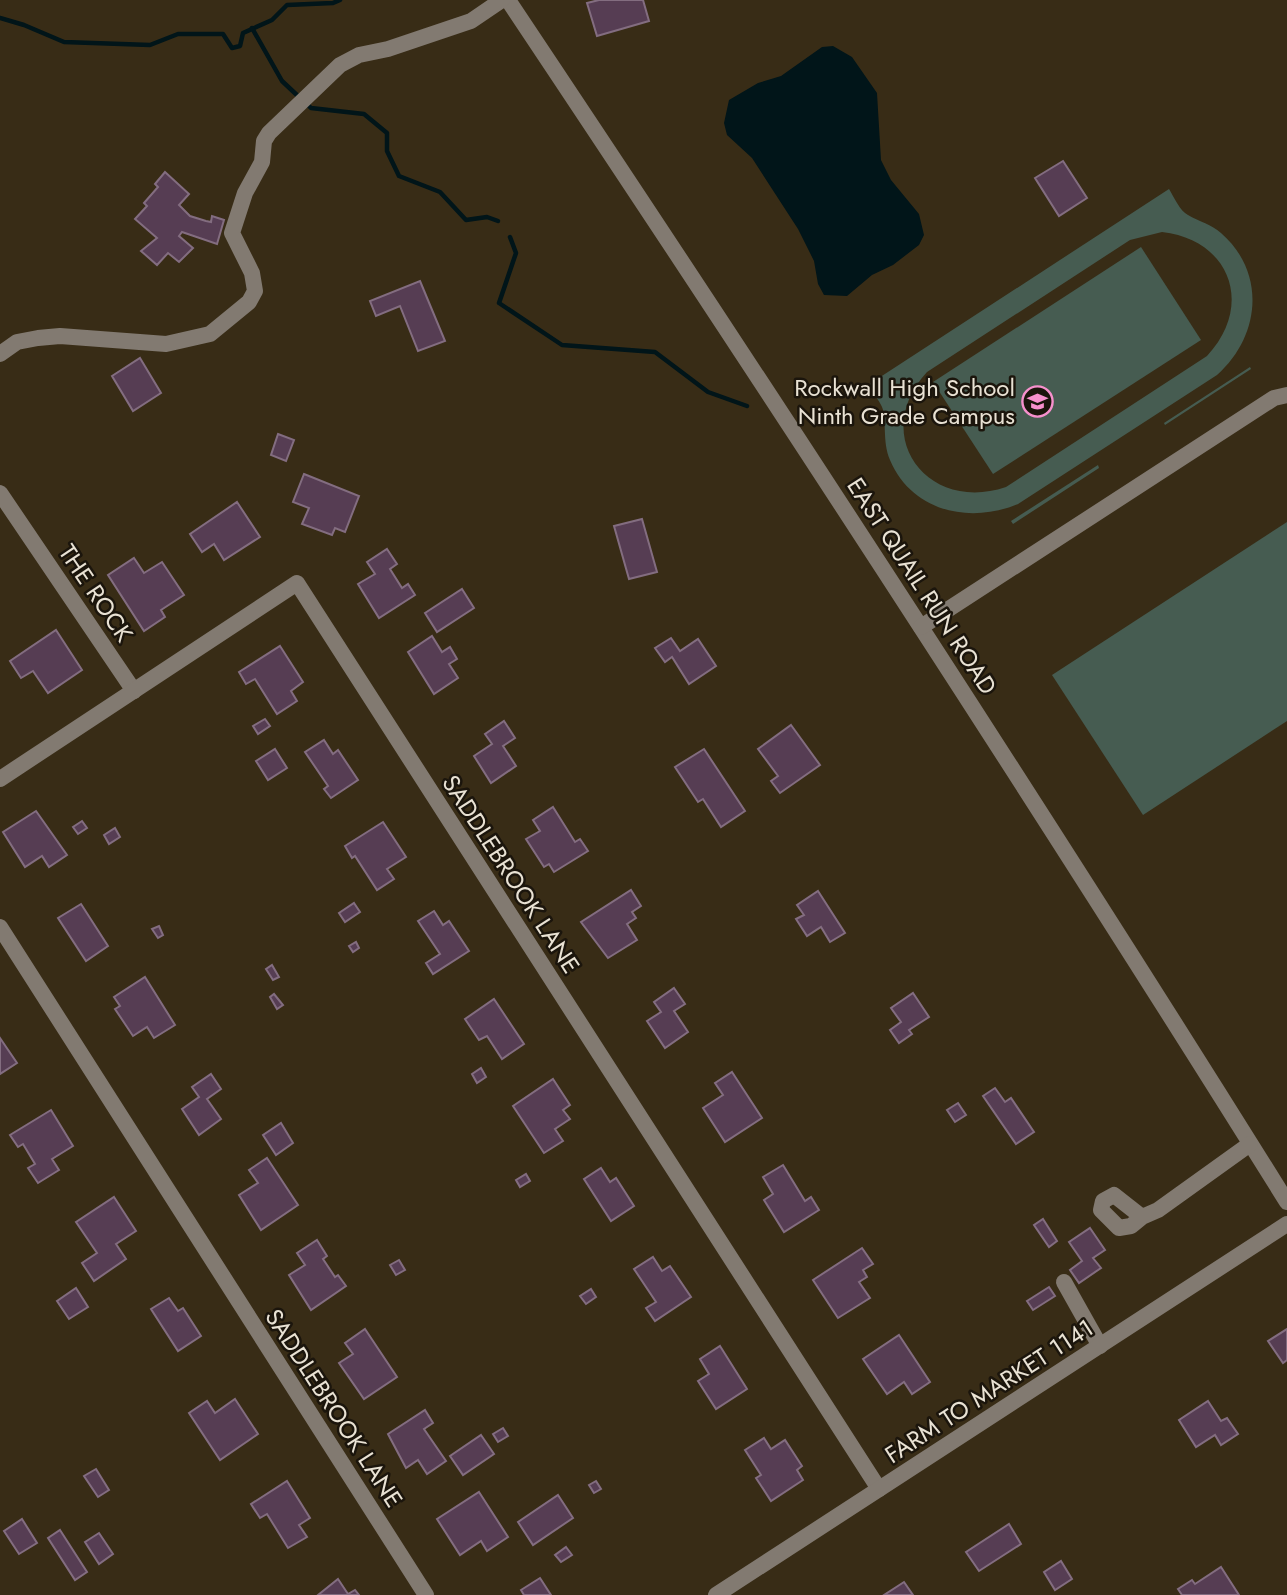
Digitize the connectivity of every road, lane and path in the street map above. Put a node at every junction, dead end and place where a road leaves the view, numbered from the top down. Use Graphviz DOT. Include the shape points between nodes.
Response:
graph roads {
  1 [pos="502,0"];
  2 [pos="508,0"];
  3 [pos="0,355"];
  4 [pos="1287,395"];
  5 [pos="0,494"];
  6 [pos="921,627"];
  7 [pos="134,691"];
  8 [pos="0,779"];
  9 [pos="0,927"];
  10 [pos="1251,1144"];
  11 [pos="1287,1202"];
  12 [pos="1142,1217"];
  13 [pos="1287,1224"];
  14 [pos="1064,1282"];
  15 [pos="1100,1346"];
  16 [pos="879,1489"];
  17 [pos="426,1595"];
  18 [pos="716,1595"];
  1 -- 3 [label="street" via="471,21 359,55 328,76 264,141 262,162 245,193 232,233 256,281 249,302 210,334 166,344 38,338 17,342"];
  2 -- 6 [label="street, EAST QUAIL RUN ROAD"];
  4 -- 6 [label="street" via="1274,398"];
  5 -- 7 [label="street, THE ROCK"];
  6 -- 10 [label="street, EAST QUAIL RUN ROAD"];
  7 -- 8 [label="street, SADDLEBROOK LANE"];
  7 -- 16 [label="street, SADDLEBROOK LANE" via="297,583"];
  9 -- 17 [label="street, SADDLEBROOK LANE"];
  10 -- 11 [label="street, EAST QUAIL RUN ROAD"];
  10 -- 12 [label="street"];
  13 -- 15 [label="street, FARM TO MARKET 1141"];
  14 -- 15 [label="street"];
  15 -- 16 [label="street, FARM TO MARKET 1141"];
  16 -- 18 [label="street, FARM TO MARKET 1141"];
}
